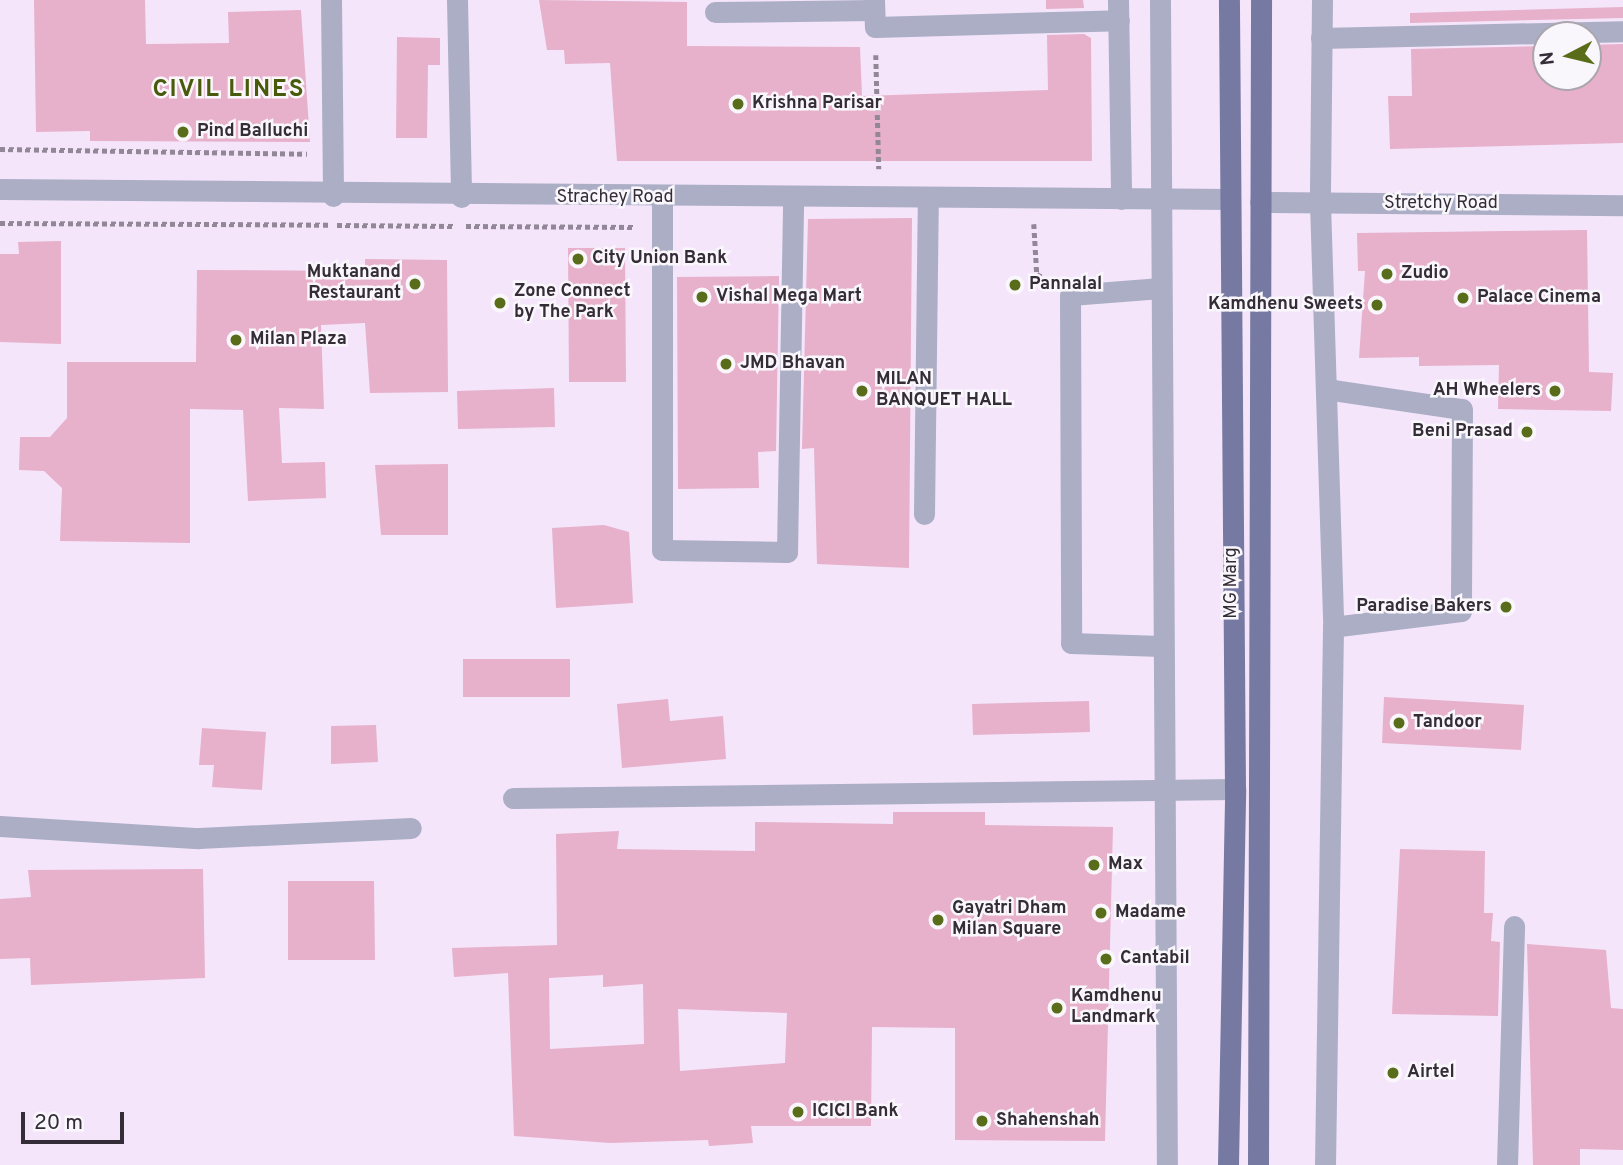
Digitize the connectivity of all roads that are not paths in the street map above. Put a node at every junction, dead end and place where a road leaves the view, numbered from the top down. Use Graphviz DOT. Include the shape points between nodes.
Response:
graph roads {
  1 [pos="331,0"];
  2 [pos="457,0"];
  3 [pos="1160,0"];
  4 [pos="1229,0"];
  5 [pos="1261,0"];
  6 [pos="1322,0"];
  7 [pos="1119,10"];
  8 [pos="715,12"];
  9 [pos="874,12"];
  10 [pos="1623,31"];
  11 [pos="1321,38"];
  12 [pos="0,189"];
  13 [pos="333,196"];
  14 [pos="461,197"];
  15 [pos="662,198"];
  16 [pos="793,198"];
  17 [pos="928,198"];
  18 [pos="1121,199"];
  19 [pos="1161,199"];
  20 [pos="1230,200"];
  21 [pos="1260,202"];
  22 [pos="1320,203"];
  23 [pos="1623,205"];
  24 [pos="1161,288"];
  25 [pos="1326,390"];
  26 [pos="924,514"];
  27 [pos="1333,627"];
  28 [pos="1161,646"];
  29 [pos="1161,789"];
  30 [pos="1235,789"];
  31 [pos="513,798"];
  32 [pos="0,826"];
  33 [pos="411,828"];
  34 [pos="1514,926"];
  35 [pos="1167,1165"];
  36 [pos="1228,1165"];
  37 [pos="1258,1165"];
  38 [pos="1325,1165"];
  39 [pos="1507,1165"];
  1 -- 13 [label="street"];
  2 -- 14 [label="street"];
  3 -- 19 [label="street"];
  4 -- 20 [label="main road, MG Marg"];
  5 -- 21 [label="main road, MG Marg"];
  6 -- 11 [label="street"];
  7 -- 9 [label="street"];
  7 -- 18 [label="street"];
  8 -- 9 [label="street"];
  10 -- 11 [label="street"];
  11 -- 22 [label="street"];
  12 -- 13 [label="street, Strachey Road"];
  13 -- 14 [label="street, Strachey Road"];
  14 -- 15 [label="street, Strachey Road"];
  15 -- 16 [label="street, Strachey Road"];
  15 -- 16 [label="street" via="662,550 787,552"];
  16 -- 17 [label="street, Strachey Road"];
  17 -- 18 [label="street, Strachey Road"];
  17 -- 26 [label="street"];
  18 -- 19 [label="street, Strachey Road"];
  19 -- 20 [label="street, Strachey Road"];
  19 -- 24 [label="street"];
  20 -- 30 [label="main road, MG Marg"];
  21 -- 22 [label="street, Stretchy Road"];
  21 -- 37 [label="main road, MG Marg"];
  22 -- 23 [label="street, Stretchy Road"];
  22 -- 25 [label="street"];
  24 -- 28 [label="street"];
  24 -- 28 [label="street" via="1070,295 1071,643"];
  25 -- 27 [label="street"];
  25 -- 27 [label="street" via="1462,409 1461,611"];
  27 -- 38 [label="street"];
  28 -- 29 [label="street"];
  29 -- 30 [label="street"];
  29 -- 31 [label="street"];
  29 -- 35 [label="street"];
  30 -- 36 [label="main road, MG Marg"];
  32 -- 33 [label="street" via="199,838"];
  34 -- 39 [label="street"];
}
